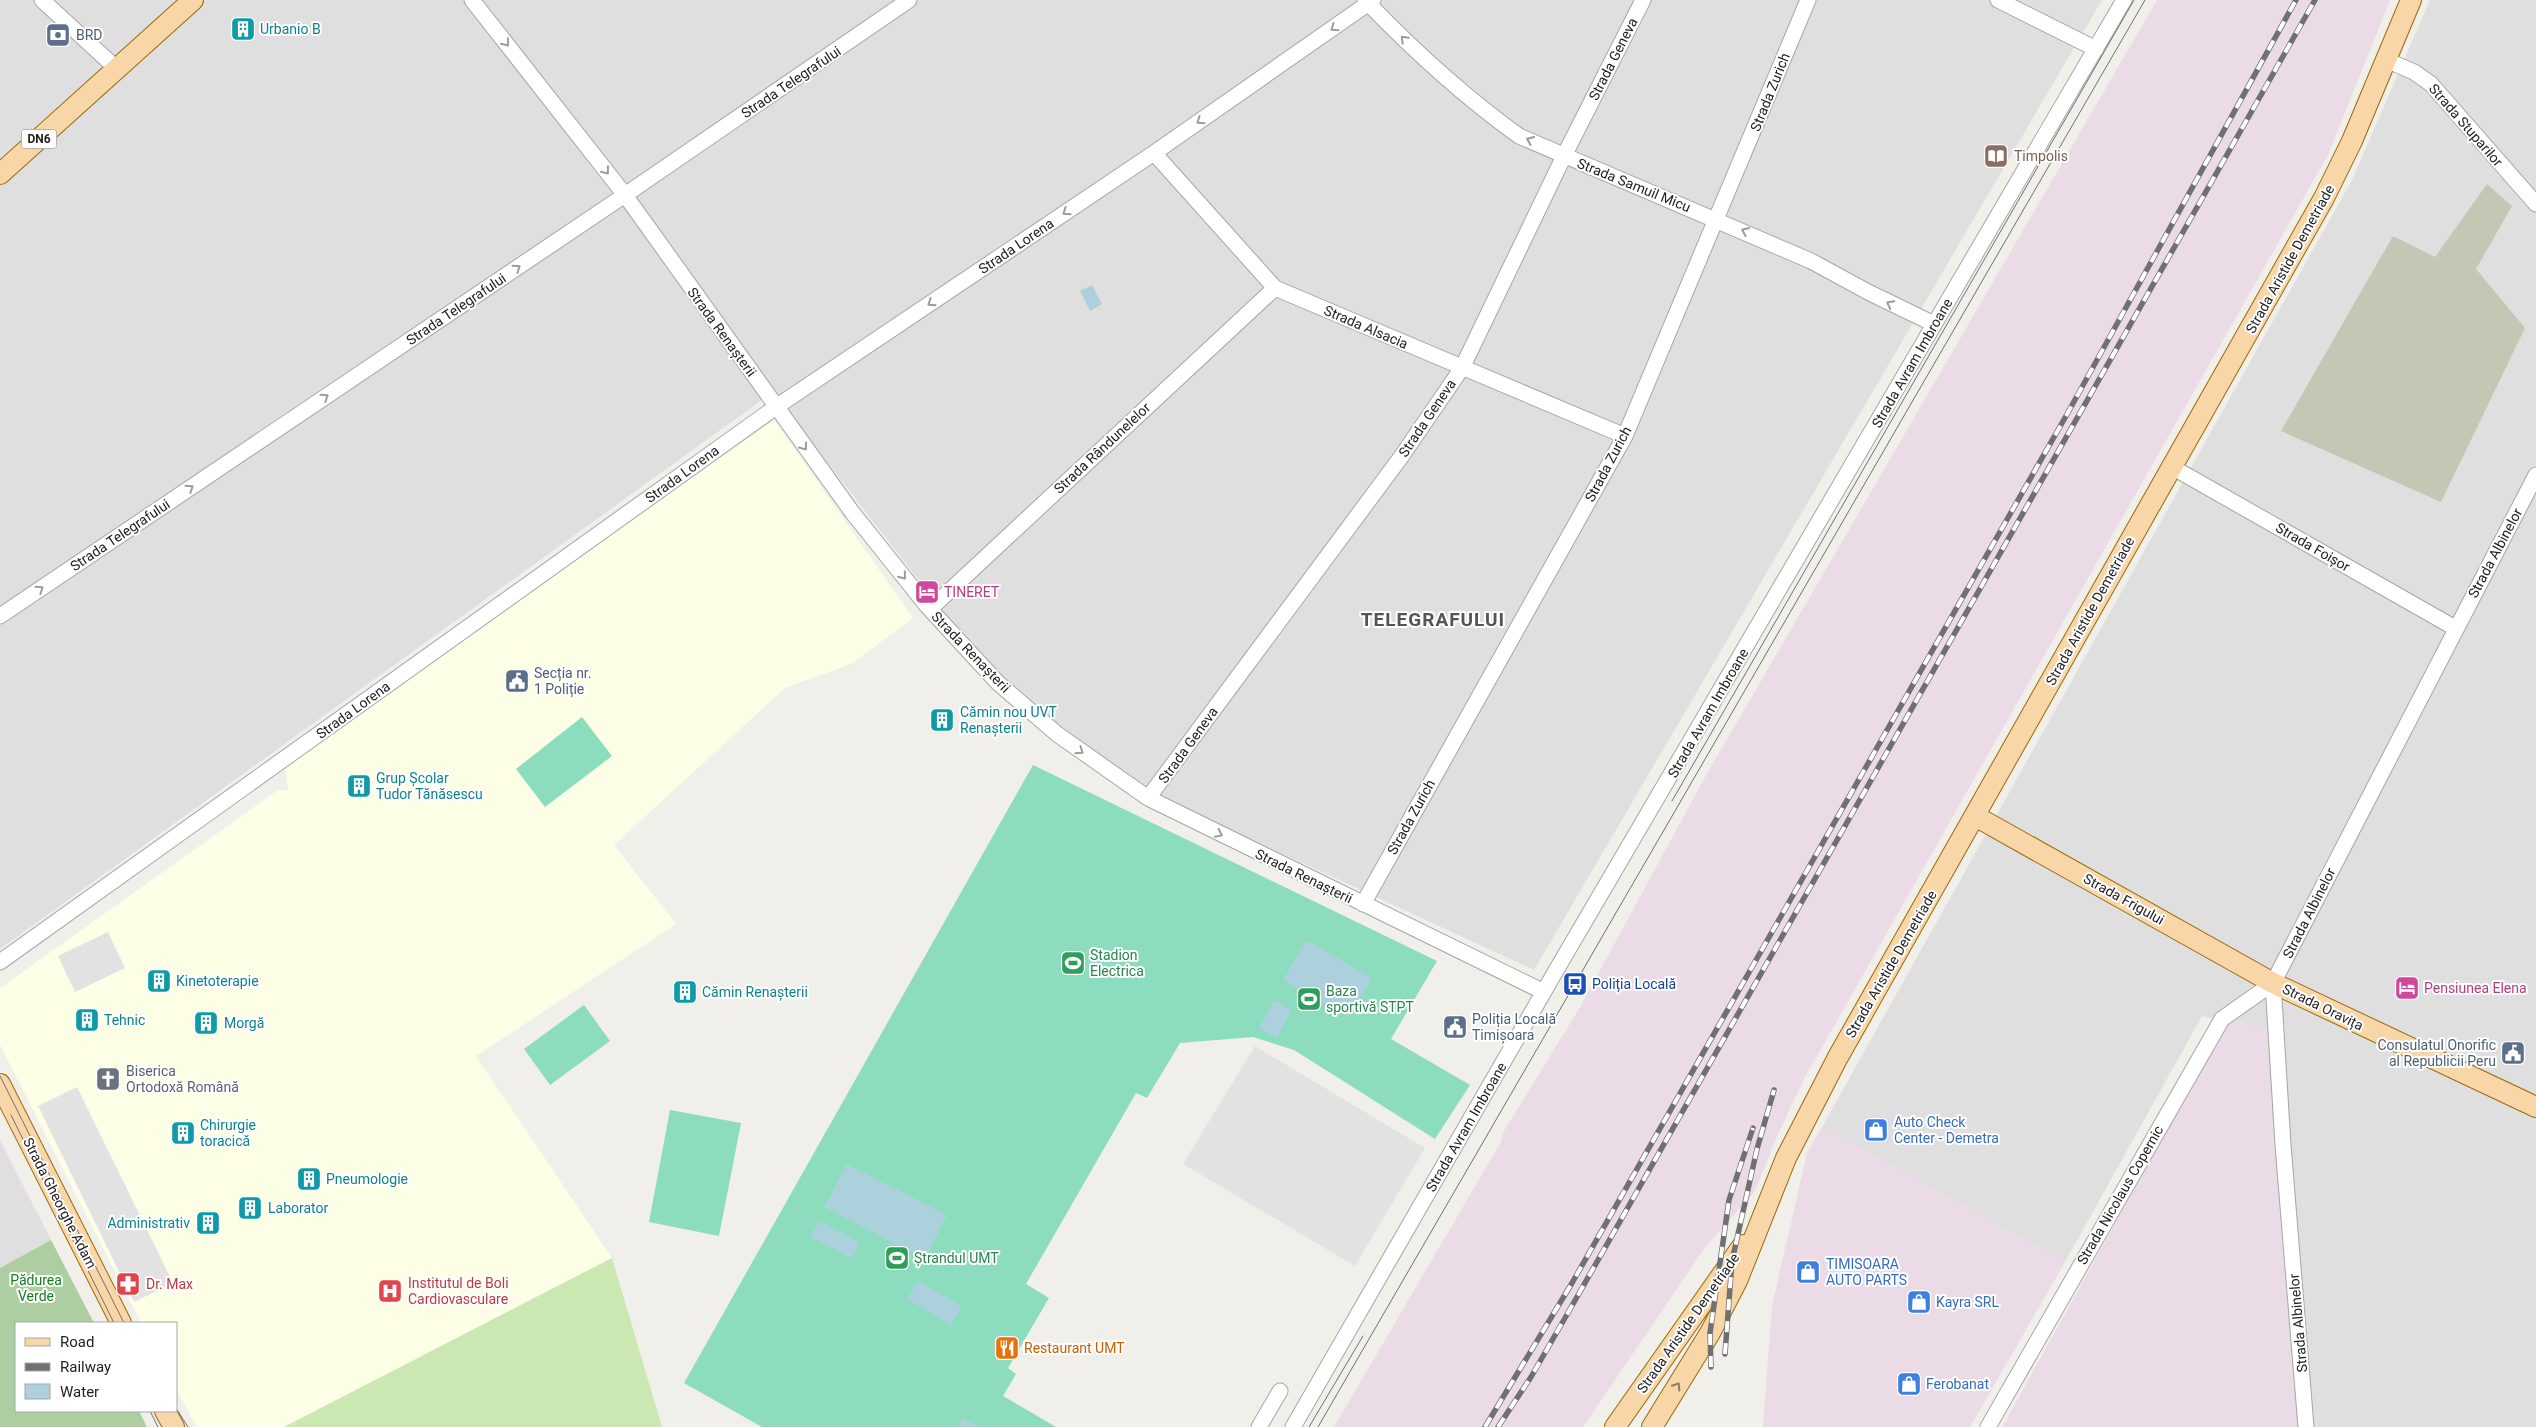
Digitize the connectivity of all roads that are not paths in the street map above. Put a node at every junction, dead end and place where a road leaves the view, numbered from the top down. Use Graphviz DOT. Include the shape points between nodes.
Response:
graph roads {
  1 [pos="42,0"];
  2 [pos="193,0"];
  3 [pos="909,0"];
  4 [pos="1643,0"];
  5 [pos="1808,0"];
  6 [pos="1998,0"];
  7 [pos="2124,0"];
  8 [pos="2411,0"];
  9 [pos="1369,1"];
  10 [pos="474,2"];
  11 [pos="2096,49"];
  12 [pos="2386,60"];
  13 [pos="117,69"];
  14 [pos="1154,153"];
  15 [pos="1564,156"];
  16 [pos="0,174"];
  17 [pos="624,195"];
  18 [pos="2536,204"];
  19 [pos="1718,219"];
  20 [pos="1275,288"];
  21 [pos="1934,324"];
  22 [pos="1462,368"];
  23 [pos="776,407"];
  24 [pos="1625,436"];
  25 [pos="2172,467"];
  26 [pos="2536,475"];
  27 [pos="930,608"];
  28 [pos="0,616"];
  29 [pos="2455,628"];
  30 [pos="1148,798"];
  31 [pos="1975,816"];
  32 [pos="1362,904"];
  33 [pos="0,962"];
  34 [pos="2273,983"];
  35 [pos="1544,992"];
  36 [pos="0,1084"];
  37 [pos="2536,1107"];
  38 [pos="1760,1218"];
  39 [pos="120,1322"];
  40 [pos="1280,1391"];
  41 [pos="166,1412"];
  42 [pos="174,1427"];
  43 [pos="1259,1427"];
  44 [pos="1293,1427"];
  45 [pos="1615,1427"];
  46 [pos="1652,1427"];
  47 [pos="1988,1427"];
  48 [pos="2306,1427"];
  1 -- 13 [label="street"];
  2 -- 13 [label="main road, DN6"];
  3 -- 17 [label="street, Strada Telegrafului"];
  4 -- 15 [label="street, Strada Geneva"];
  5 -- 19 [label="street, Strada Zurich"];
  6 -- 11 [label="street"];
  7 -- 11 [label="street, Strada Avram Imbroane"];
  8 -- 12 [label="main road, Strada Aristide Demetriade"];
  9 -- 14 [label="street, Strada Lorena, one-way"];
  15 -- 9 [label="street, Strada Samuil Micu, one-way" via="1519,136 1484,111 1435,71"];
  10 -- 17 [label="street, Strada Renașterii, one-way"];
  11 -- 21 [label="street, Strada Avram Imbroane"];
  12 -- 18 [label="street, Strada Stuparilor" via="2414,72 2431,84"];
  12 -- 25 [label="main road, Strada Aristide Demetriade" via="2339,171"];
  13 -- 16 [label="main road, DN6"];
  14 -- 20 [label="street, Strada Alsacia"];
  14 -- 23 [label="street, Strada Lorena, one-way"];
  15 -- 19 [label="street, Strada Samuil Micu"];
  15 -- 22 [label="street, Strada Geneva"];
  17 -- 23 [label="street, Strada Renașterii"];
  28 -- 17 [label="street, Strada Telegrafului, one-way"];
  21 -- 19 [label="street, Strada Samuil Micu, one-way" via="1811,261"];
  19 -- 24 [label="street, Strada Zurich"];
  20 -- 22 [label="street, Strada Alsacia"];
  20 -- 27 [label="street, Strada Rândunelelor"];
  21 -- 35 [label="street, Strada Avram Imbroane"];
  22 -- 24 [label="street, Strada Alsacia"];
  22 -- 30 [label="street, Strada Geneva" via="1401,457"];
  23 -- 27 [label="street, Strada Renașterii, one-way" via="852,512"];
  23 -- 33 [label="street, Strada Lorena"];
  24 -- 32 [label="street, Strada Zurich"];
  25 -- 29 [label="street, Strada Foișor"];
  25 -- 31 [label="main road, Strada Aristide Demetriade"];
  26 -- 29 [label="street, Strada Albinelor"];
  27 -- 30 [label="street, Strada Renașterii, one-way" via="997,682 1057,734"];
  29 -- 34 [label="street, Strada Albinelor"];
  30 -- 32 [label="street, Strada Renașterii, one-way"];
  31 -- 34 [label="main road, Strada Frigului"];
  31 -- 38 [label="main road, Strada Aristide Demetriade" via="1805,1118"];
  32 -- 35 [label="street, Strada Renașterii"];
  34 -- 37 [label="main road, Strada Oravița"];
  34 -- 47 [label="street, Strada Nicolaus Copernic" via="2222,1019"];
  34 -- 48 [label="street, Strada Albinelor"];
  35 -- 44 [label="street, Strada Avram Imbroane"];
  36 -- 39 [label="main road, Strada Gheorghe Adam"];
  38 -- 45 [label="main road, Strada Aristide Demetriade"];
  46 -- 38 [label="main road, Strada Aristide Demetriade, one-way" via="1719,1316 1737,1281"];
  40 -- 43 [label="street"];
  41 -- 42 [label="main road"];
}
